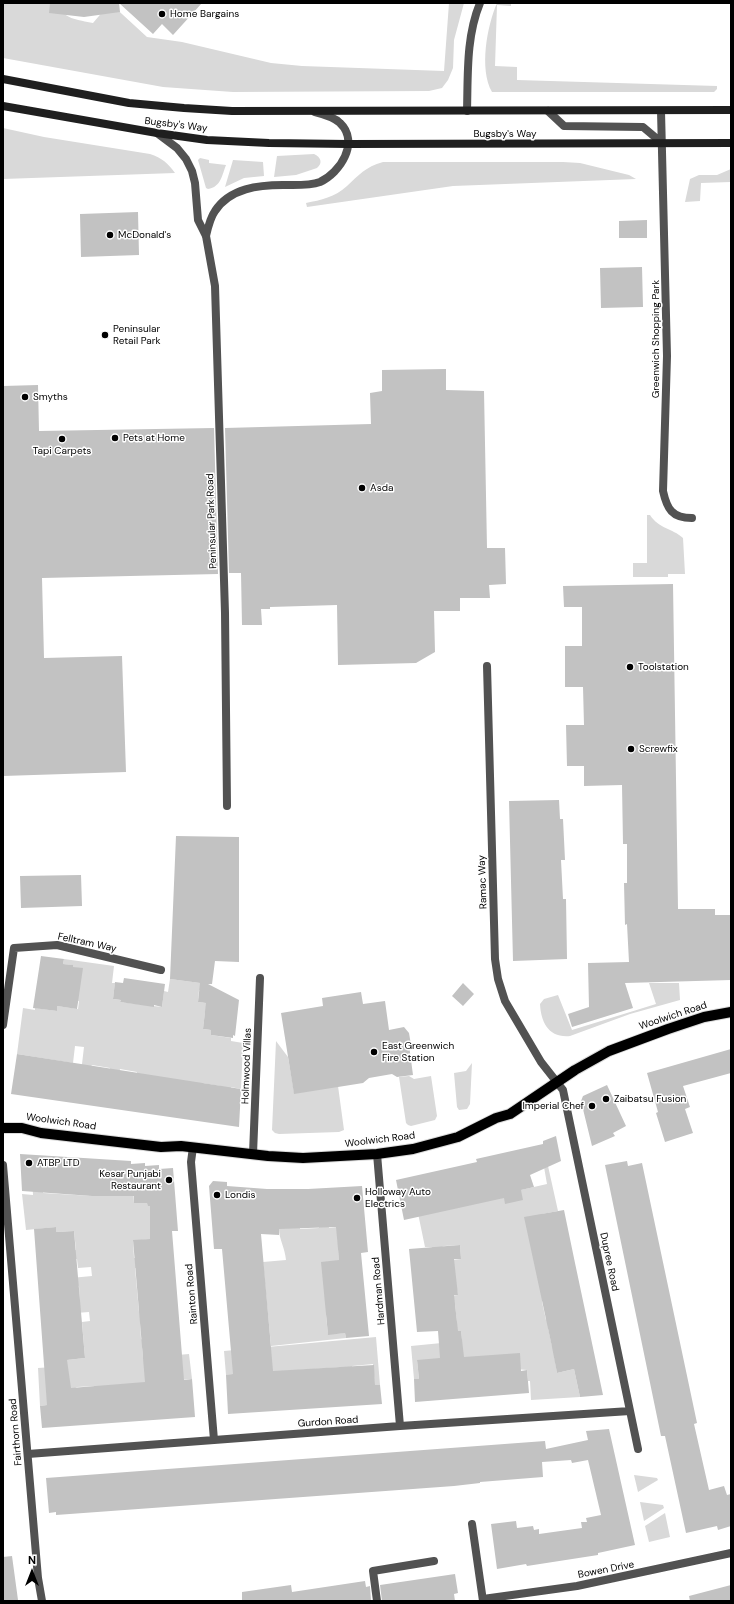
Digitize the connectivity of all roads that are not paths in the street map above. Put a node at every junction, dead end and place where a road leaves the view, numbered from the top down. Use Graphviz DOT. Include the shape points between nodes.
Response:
graph roads {
  1 [pos="480,3"];
  2 [pos="3,79"];
  3 [pos="3,106"];
  4 [pos="731,110"];
  5 [pos="313,111"];
  6 [pos="467,111"];
  7 [pos="548,111"];
  8 [pos="661,111"];
  9 [pos="157,133"];
  10 [pos="662,143"];
  11 [pos="731,143"];
  12 [pos="348,144"];
  13 [pos="206,236"];
  14 [pos="692,518"];
  15 [pos="487,666"];
  16 [pos="227,806"];
  17 [pos="161,970"];
  18 [pos="260,978"];
  19 [pos="731,1012"];
  20 [pos="3,1025"];
  21 [pos="556,1082"];
  22 [pos="3,1128"];
  23 [pos="194,1147"];
  24 [pos="253,1154"];
  25 [pos="377,1154"];
  26 [pos="3,1166"];
  27 [pos="630,1411"];
  28 [pos="400,1426"];
  29 [pos="214,1440"];
  30 [pos="638,1449"];
  31 [pos="28,1454"];
  32 [pos="472,1524"];
  33 [pos="731,1553"];
  34 [pos="434,1562"];
  35 [pos="483,1600"];
  36 [pos="42,1601"];
  37 [pos="377,1601"];
  1 -- 6 [label="street" via="470,42"];
  2 -- 5 [label="street, Bugsby's Way" via="155,106 232,111"];
  3 -- 9 [label="street, Bugsby's Way"];
  4 -- 8 [label="street, Bugsby's Way"];
  5 -- 6 [label="street, Bugsby's Way"];
  5 -- 12 [label="street, Bugsby's Way" via="340,122 347,132"];
  6 -- 7 [label="street, Bugsby's Way"];
  7 -- 8 [label="street, Bugsby's Way"];
  7 -- 10 [label="street" via="564,126 643,127"];
  8 -- 10 [label="street"];
  9 -- 12 [label="street, Bugsby's Way" via="207,140"];
  9 -- 13 [label="street, Peninsular Park Road" via="177,148 186,159 195,183 198,220"];
  10 -- 11 [label="street, Bugsby's Way"];
  10 -- 12 [label="street, Bugsby's Way"];
  10 -- 14 [label="street, Greenwich Shopping Park" via="667,356 663,491 666,503 675,515"];
  12 -- 13 [label="street, Peninsular Park Road" via="339,169 319,182 258,186 244,189 233,196 215,210"];
  13 -- 16 [label="street, Peninsular Park Road" via="215,286 218,354"];
  15 -- 21 [label="street, Ramac Way" via="495,952 498,979 506,1001 541,1062"];
  17 -- 20 [label="street, Felltram Way" via="57,945 14,948"];
  18 -- 24 [label="street, Holmwood Villas"];
  19 -- 21 [label="main road, Woolwich Road" via="682,1024 626,1044"];
  21 -- 25 [label="main road, Woolwich Road" via="510,1114 496,1118 472,1132 413,1149"];
  21 -- 27 [label="street, Dupree Road" via="563,1090"];
  22 -- 23 [label="main road, Woolwich Road" via="22,1128 41,1133 161,1146"];
  23 -- 24 [label="main road, Woolwich Road"];
  23 -- 29 [label="street, Rainton Road" via="191,1162"];
  24 -- 25 [label="main road, Woolwich Road" via="303,1158"];
  25 -- 28 [label="street, Hardman Road"];
  26 -- 31 [label="street, Fairthorn Road"];
  27 -- 28 [label="street, Gurdon Road"];
  27 -- 30 [label="street, Dupree Road"];
  28 -- 29 [label="street, Gurdon Road"];
  29 -- 31 [label="street, Gurdon Road"];
  31 -- 36 [label="street, Fairthorn Road"];
  32 -- 35 [label="street"];
  33 -- 35 [label="street, Bowen Drive" via="577,1586"];
  34 -- 37 [label="street" via="373,1571"];
}
